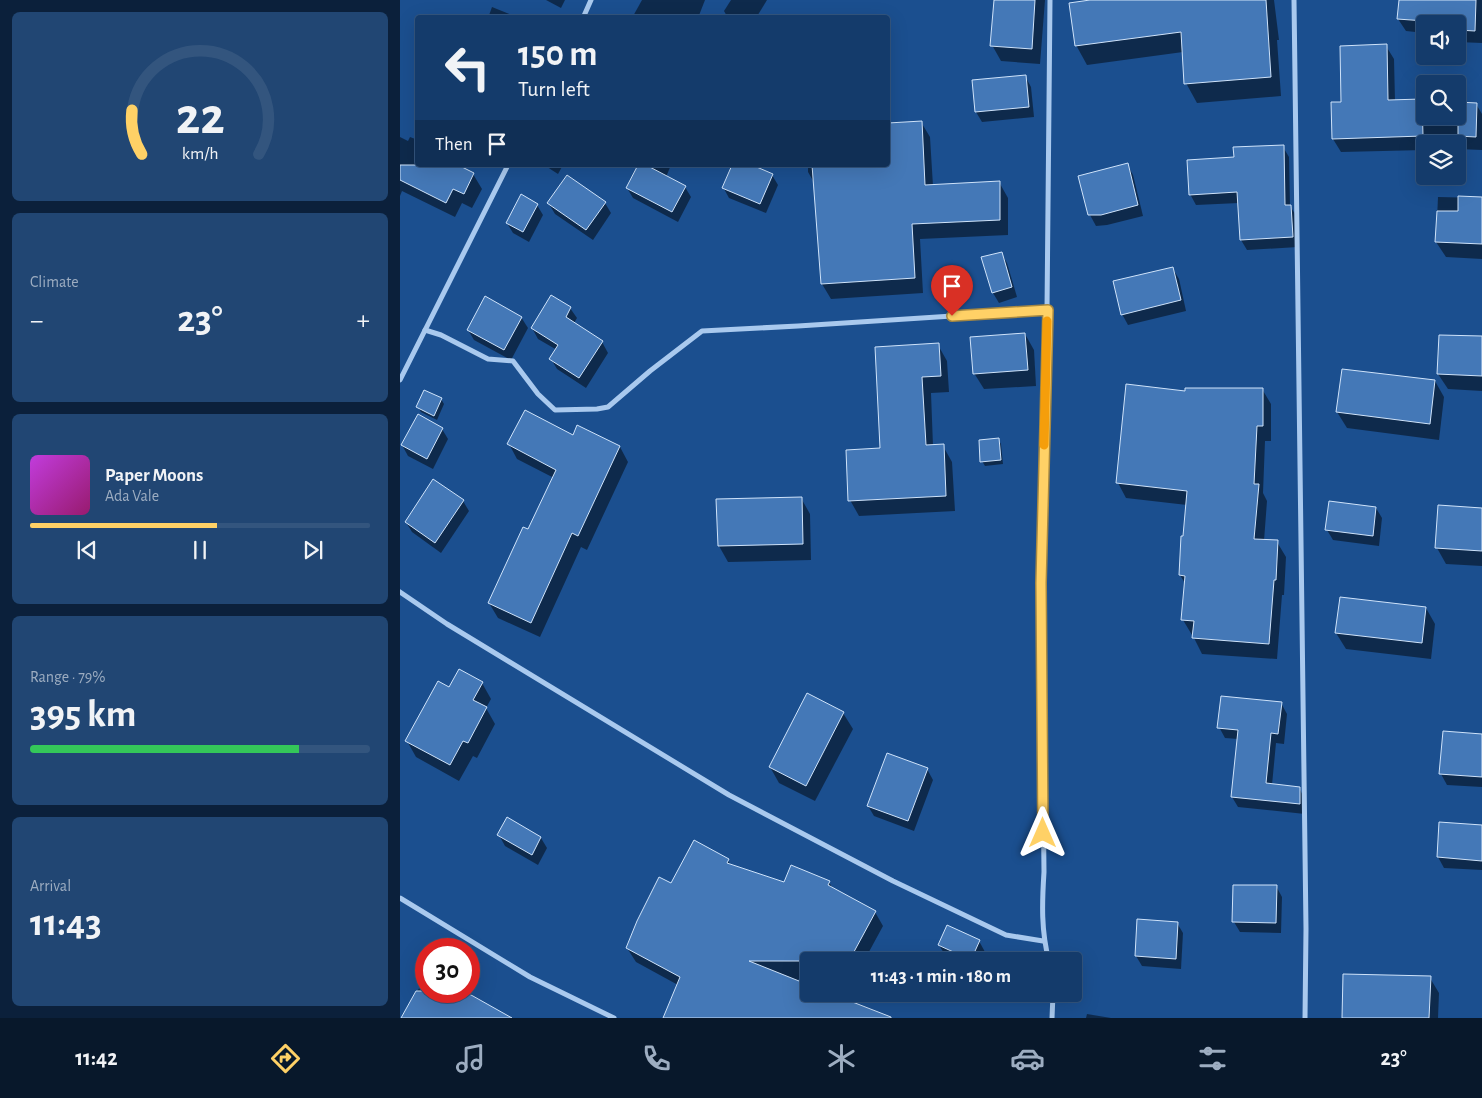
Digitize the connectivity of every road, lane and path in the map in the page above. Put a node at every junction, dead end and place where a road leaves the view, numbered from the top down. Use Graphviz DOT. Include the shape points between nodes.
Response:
graph roads {
  1 [pos="591,0"];
  2 [pos="1050,0"];
  3 [pos="1294,0"];
  4 [pos="584,15"];
  5 [pos="507,167"];
  6 [pos="1048,310"];
  7 [pos="425,330"];
  8 [pos="400,380"];
  9 [pos="400,592"];
  10 [pos="400,898"];
  11 [pos="1043,940"];
  12 [pos="1046,952"];
  13 [pos="1053,1002"];
  14 [pos="614,1018"];
  15 [pos="1052,1018"];
  16 [pos="1306,1018"];
  1 -- 4 [label="street"];
  2 -- 6 [label="street"];
  3 -- 16 [label="street"];
  5 -- 7 [label="street"];
  6 -- 7 [label="street" via="702,331 608,408 597,409 555,410 513,361 488,359"];
  6 -- 11 [label="street" via="1041,583"];
  7 -- 8 [label="street"];
  9 -- 11 [label="street" via="447,624 729,795 893,881 1006,935"];
  10 -- 14 [label="street" via="530,977"];
  11 -- 12 [label="street"];
  13 -- 15 [label="street"];
}
